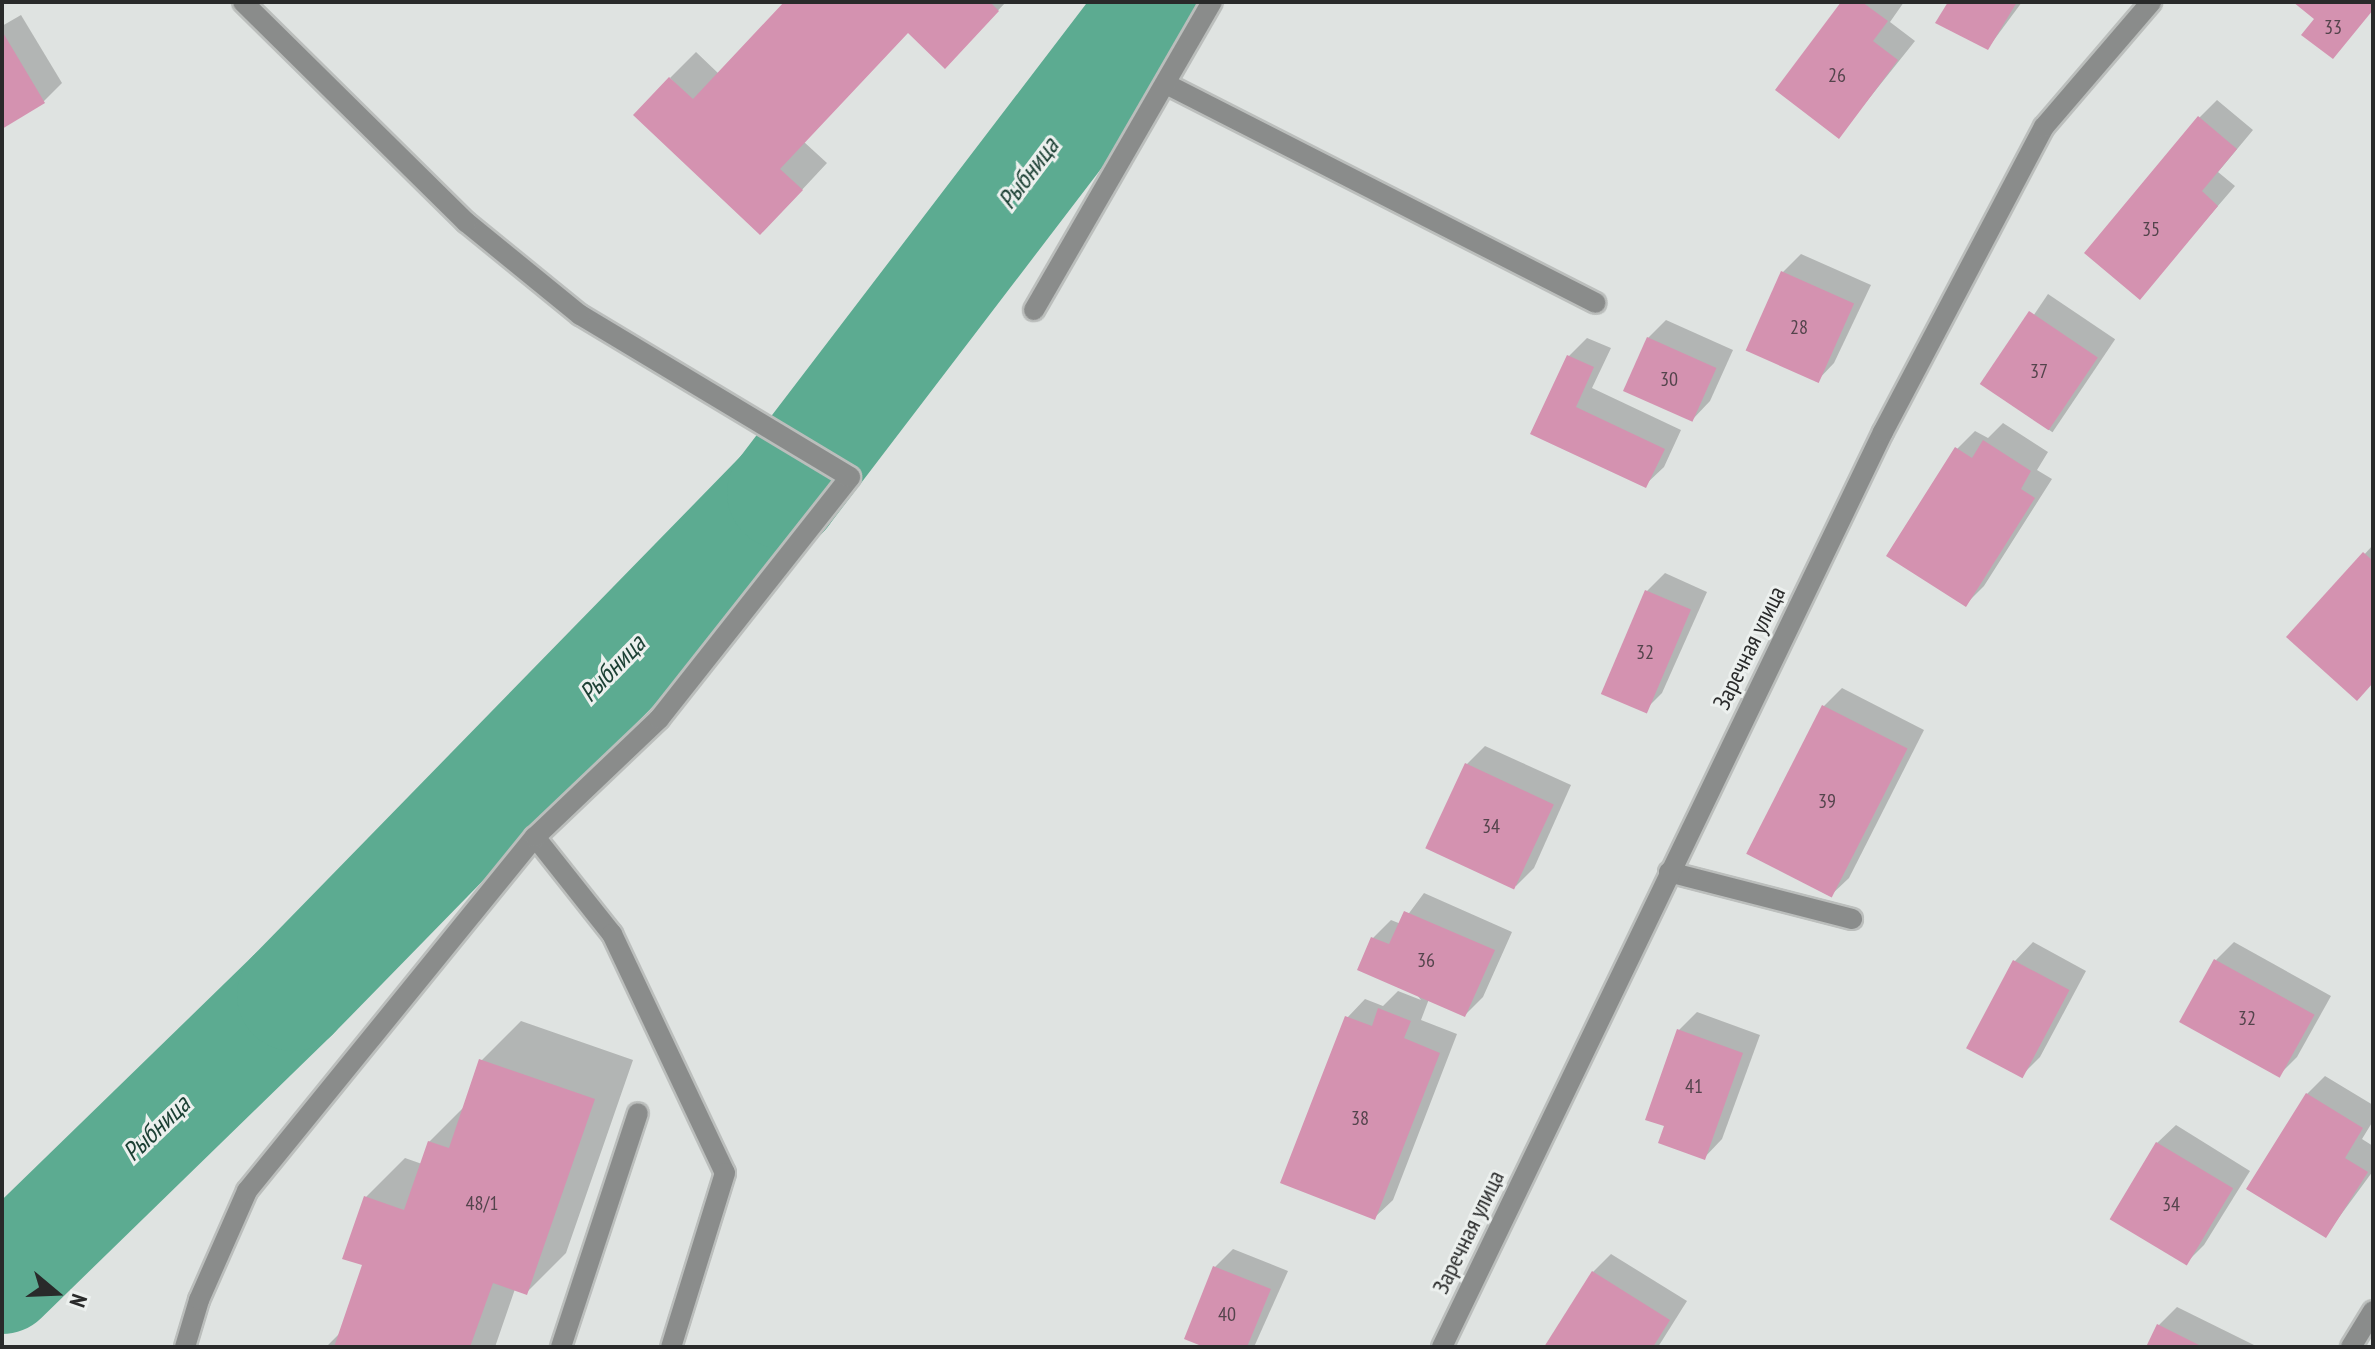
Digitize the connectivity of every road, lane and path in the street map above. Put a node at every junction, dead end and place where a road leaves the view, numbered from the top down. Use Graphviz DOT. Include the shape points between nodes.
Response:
graph roads {
  1 [pos="243,2"];
  2 [pos="1212,2"];
  3 [pos="2151,2"];
  4 [pos="1166,84"];
  5 [pos="1595,303"];
  6 [pos="1034,310"];
  7 [pos="535,837"];
  8 [pos="1669,872"];
  9 [pos="1852,919"];
  10 [pos="638,1113"];
  11 [pos="2373,1311"];
  12 [pos="185,1347"];
  13 [pos="561,1347"];
  14 [pos="671,1347"];
  15 [pos="1442,1347"];
  16 [pos="2351,1347"];
  1 -- 7 [label="street" via="466,222 580,315 850,477 659,719"];
  2 -- 4 [label="street"];
  3 -- 8 [label="street, Заречная улица" via="2044,127 1883,432"];
  4 -- 5 [label="street"];
  4 -- 6 [label="street"];
  7 -- 12 [label="street" via="247,1191 199,1300"];
  7 -- 14 [label="street" via="612,934 725,1173"];
  8 -- 9 [label="street"];
  8 -- 15 [label="street, Заречная улица"];
  10 -- 13 [label="street"];
  11 -- 16 [label="street"];
}
